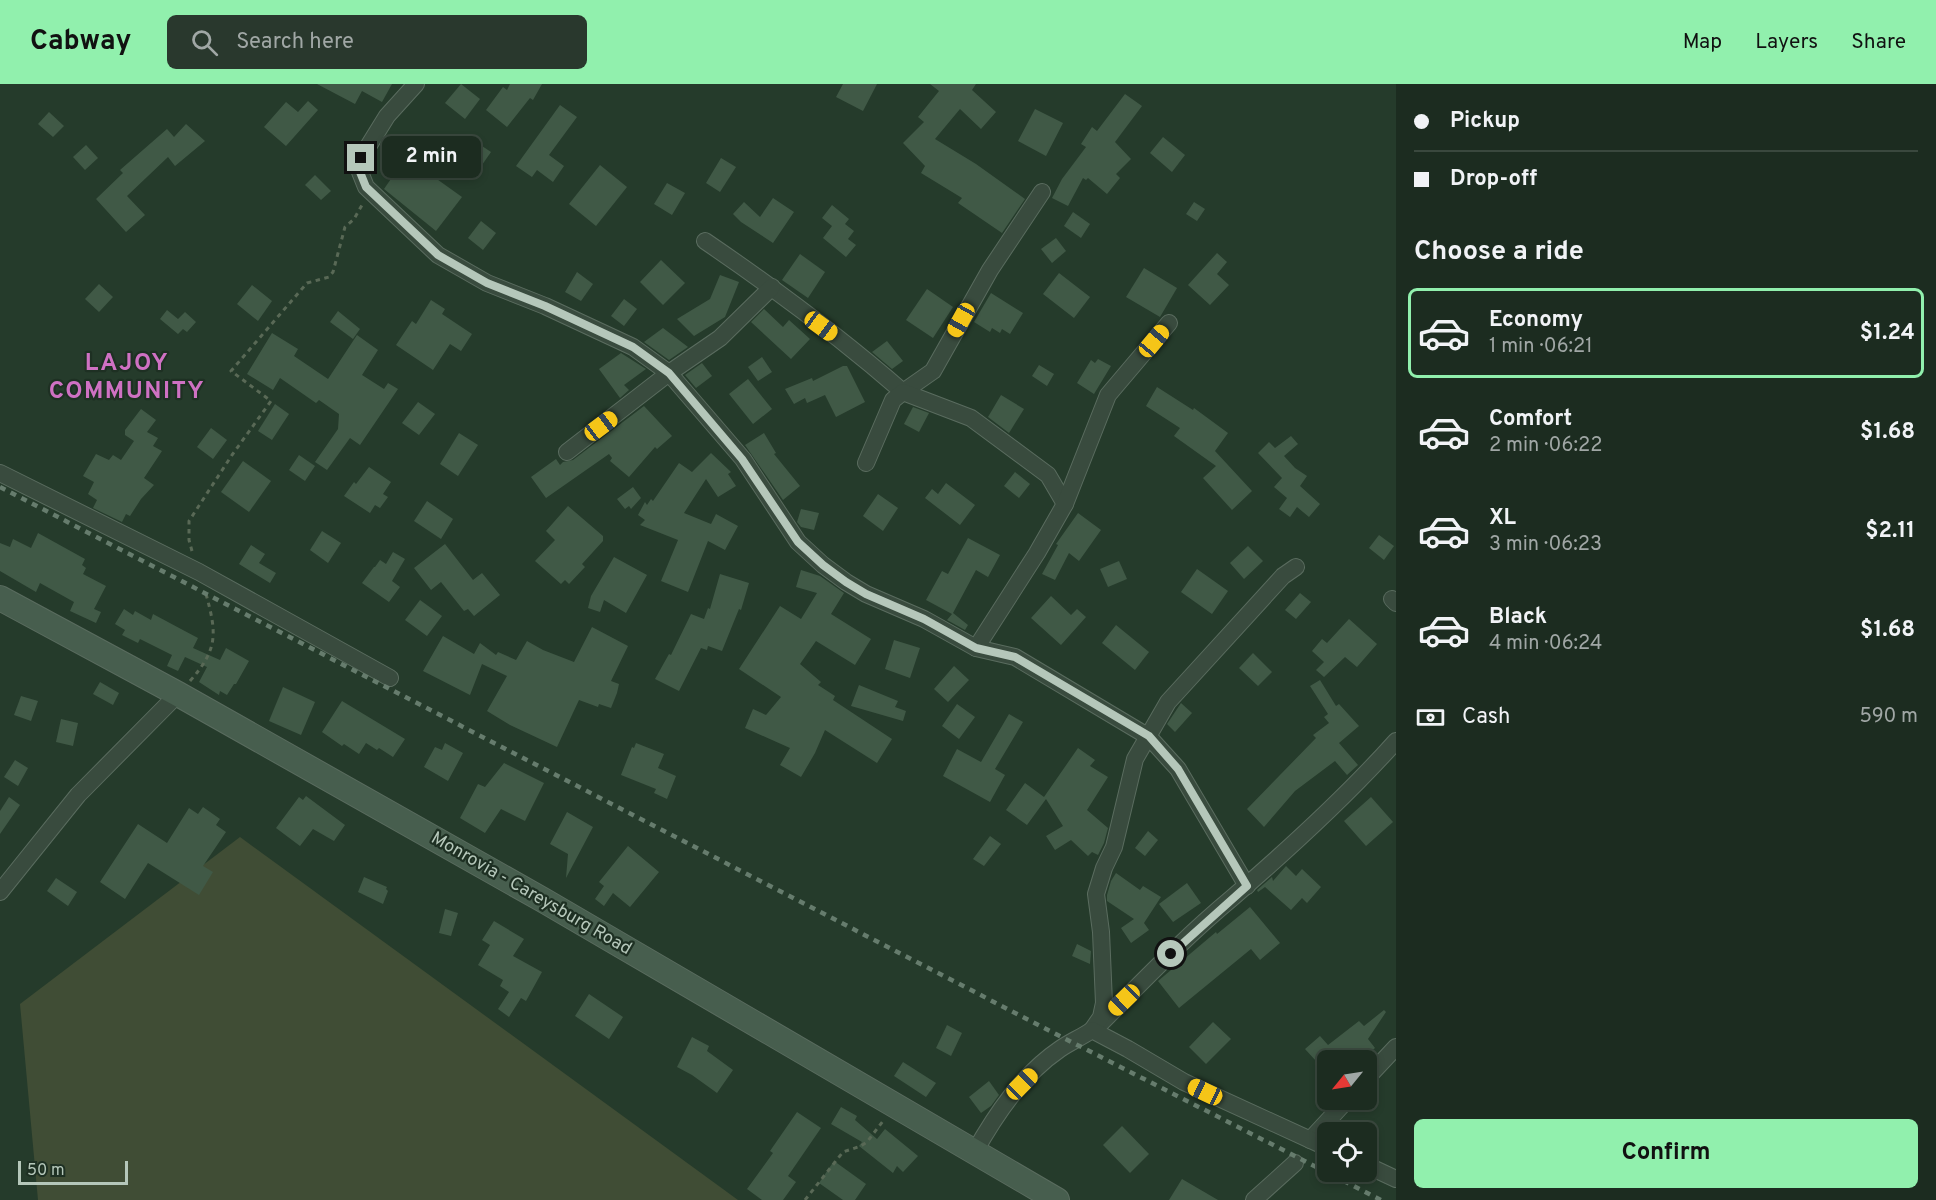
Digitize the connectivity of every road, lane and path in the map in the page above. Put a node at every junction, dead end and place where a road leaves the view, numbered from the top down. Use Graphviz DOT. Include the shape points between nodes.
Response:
graph roads {
  1 [pos="416,84"];
  2 [pos="366,187"];
  3 [pos="1042,192"];
  4 [pos="705,242"];
  5 [pos="772,287"];
  6 [pos="1169,323"];
  7 [pos="669,373"];
  8 [pos="903,392"];
  9 [pos="567,452"];
  10 [pos="866,463"];
  11 [pos="0,473"];
  12 [pos="1065,504"];
  13 [pos="1296,567"];
  14 [pos="199,572"];
  15 [pos="0,598"];
  16 [pos="976,648"];
  17 [pos="390,678"];
  18 [pos="178,694"];
  19 [pos="1149,736"];
  20 [pos="1396,741"];
  21 [pos="1247,886"];
  22 [pos="0,892"];
  23 [pos="1092,1030"];
  24 [pos="1396,1047"];
  25 [pos="1377,1067"];
  26 [pos="895,1105"];
  27 [pos="1338,1110"];
  28 [pos="1310,1140"];
  29 [pos="1317,1143"];
  30 [pos="974,1153"];
  31 [pos="1295,1163"];
  32 [pos="1377,1170"];
  33 [pos="1396,1179"];
  34 [pos="805,1200"];
  35 [pos="1057,1200"];
  36 [pos="1254,1200"];
  1 -- 2 [label="street" via="387,116 361,158 360,172"];
  2 -- 7 [label="street" via="438,255 487,283 633,347"];
  2 -- 14 [label="path" via="360,210 345,226 333,272 329,277 306,283 231,371 272,401 232,454 189,522 189,540"];
  3 -- 8 [label="street" via="990,270 933,371"];
  4 -- 5 [label="street"];
  5 -- 7 [label="street" via="720,338"];
  5 -- 8 [label="street"];
  6 -- 12 [label="street" via="1108,395"];
  7 -- 9 [label="street"];
  7 -- 16 [label="street" via="742,459 798,542 823,565 866,594 924,619"];
  8 -- 10 [label="street" via="893,400"];
  8 -- 12 [label="street" via="971,418 1048,475"];
  11 -- 14 [label="street"];
  12 -- 16 [label="street"];
  13 -- 19 [label="street" via="1282,576 1168,702"];
  14 -- 17 [label="street"];
  14 -- 18 [label="path" via="214,624 213,643 205,664"];
  15 -- 18 [label="main road, Monrovia - Careysburg Road"];
  16 -- 19 [label="street" via="1015,657"];
  18 -- 22 [label="street" via="78,795"];
  18 -- 26 [label="main road, Monrovia - Careysburg Road"];
  19 -- 21 [label="street" via="1178,769"];
  19 -- 23 [label="street" via="1135,759 1114,847 1096,894 1104,1002 1101,1017"];
  20 -- 21 [label="street" via="1356,785"];
  21 -- 23 [label="street"];
  23 -- 28 [label="street" via="1184,1082"];
  23 -- 30 [label="street" via="1059,1050 1010,1096"];
  24 -- 25 [label="street"];
  26 -- 30 [label="main road, Monrovia - Careysburg Road"];
  26 -- 34 [label="path" via="867,1142 843,1152"];
  27 -- 28 [label="street"];
  28 -- 29 [label="street"];
  30 -- 35 [label="main road, Monrovia - Careysburg Road"];
  31 -- 36 [label="street"];
  32 -- 33 [label="street"];
}
